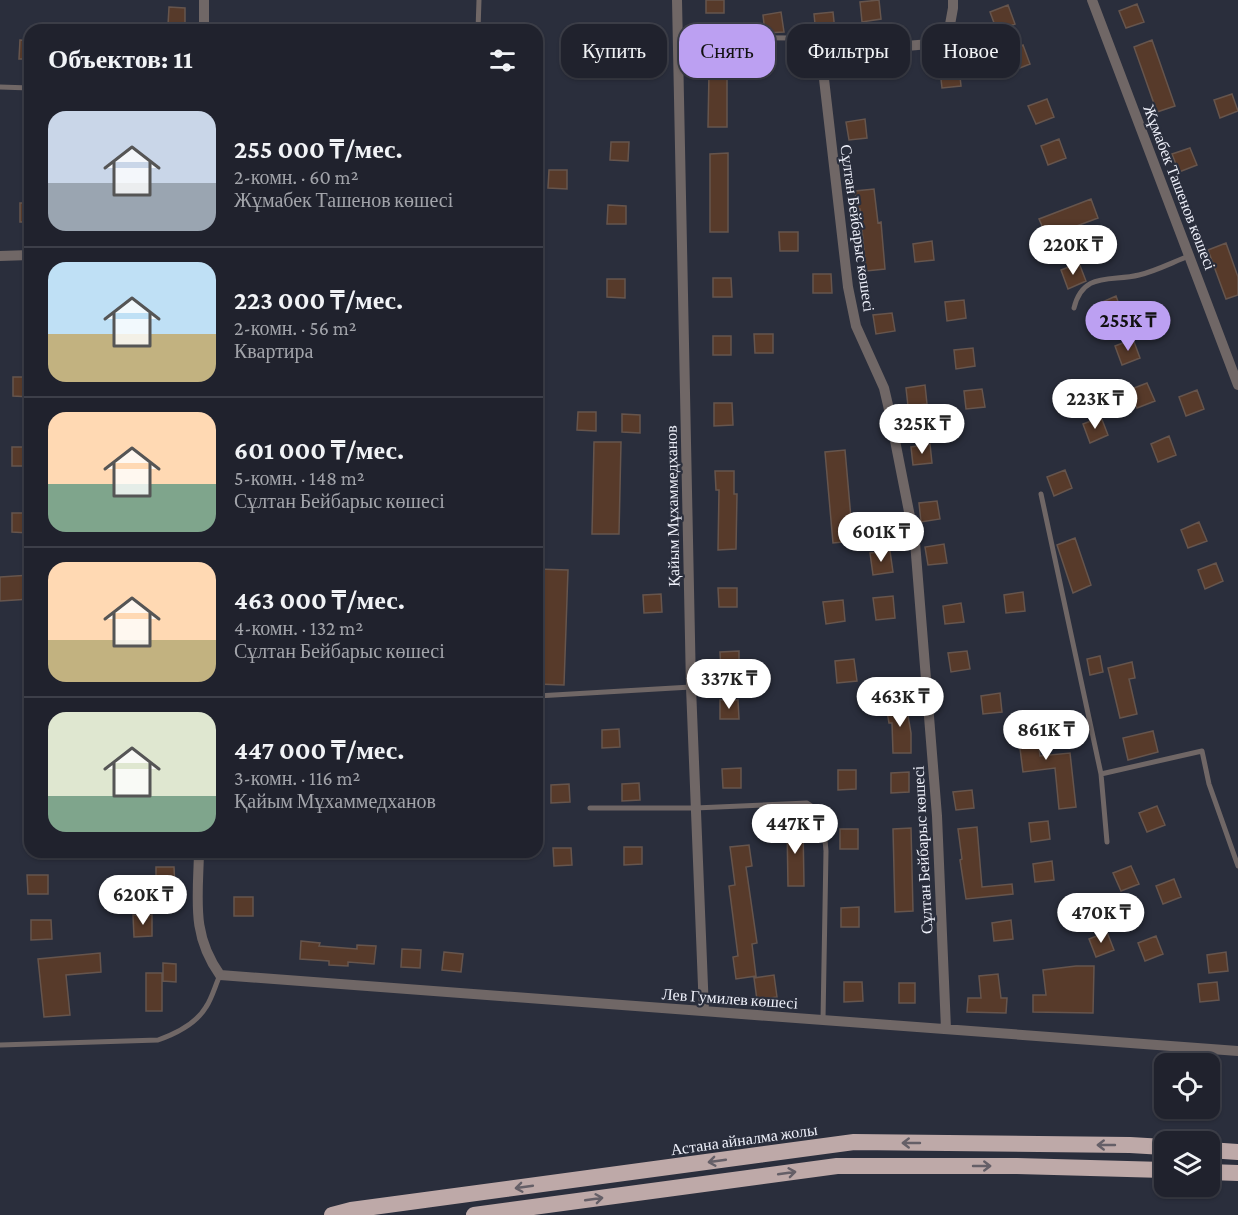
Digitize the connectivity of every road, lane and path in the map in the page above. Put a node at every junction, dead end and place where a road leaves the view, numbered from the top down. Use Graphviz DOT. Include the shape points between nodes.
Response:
graph roads {
  1 [pos="204,0"];
  2 [pos="479,0"];
  3 [pos="676,0"];
  4 [pos="953,0"];
  5 [pos="1092,0"];
  6 [pos="204,24"];
  7 [pos="478,24"];
  8 [pos="678,37"];
  9 [pos="787,38"];
  10 [pos="910,46"];
  11 [pos="824,78"];
  12 [pos="0,87"];
  13 [pos="24,88"];
  14 [pos="24,255"];
  15 [pos="1190,255"];
  16 [pos="0,256"];
  17 [pos="1074,308"];
  18 [pos="1238,385"];
  19 [pos="1041,494"];
  20 [pos="691,687"];
  21 [pos="543,696"];
  22 [pos="1101,774"];
  23 [pos="590,808"];
  24 [pos="695,808"];
  25 [pos="1107,842"];
  26 [pos="199,858"];
  27 [pos="1238,866"];
  28 [pos="220,975"];
  29 [pos="704,1011"];
  30 [pos="824,1020"];
  31 [pos="946,1029"];
  32 [pos="0,1046"];
  33 [pos="1238,1051"];
  34 [pos="1154,1146"];
  35 [pos="1220,1151"];
  36 [pos="1238,1152"];
  37 [pos="1154,1170"];
  38 [pos="1220,1172"];
  39 [pos="1238,1173"];
  40 [pos="332,1215"];
  41 [pos="474,1215"];
  1 -- 6 [label="street"];
  2 -- 7 [label="lane"];
  3 -- 8 [label="street, Қайым Мұхаммедханов"];
  4 -- 10 [label="street" via="949,30 930,44"];
  5 -- 15 [label="street, Жұмабек Ташенов көшесі"];
  8 -- 9 [label="lane"];
  8 -- 20 [label="street, Қайым Мұхаммедханов"];
  11 -- 31 [label="street, Сұлтан Бейбарыс көшесі" via="852,307 856,326 884,388 915,542 937,816"];
  12 -- 13 [label="lane"];
  14 -- 16 [label="street"];
  15 -- 17 [label="lane" via="1142,274 1099,279 1081,290"];
  15 -- 18 [label="street, Жұмабек Ташенов көшесі"];
  19 -- 22 [label="lane"];
  20 -- 21 [label="lane"];
  20 -- 24 [label="street, Қайым Мұхаммедханов"];
  22 -- 25 [label="lane"];
  22 -- 27 [label="lane" via="1202,751 1209,784"];
  23 -- 24 [label="lane"];
  24 -- 29 [label="street, Қайым Мұхаммедханов"];
  24 -- 30 [label="lane" via="807,803 819,811 826,851"];
  26 -- 28 [label="street" via="198,925 209,960"];
  28 -- 29 [label="street, Лев Гумилев көшесі"];
  28 -- 32 [label="lane" via="205,1009 188,1025 158,1040"];
  29 -- 30 [label="street, Лев Гумилев көшесі"];
  30 -- 31 [label="street, Лев Гумилев көшесі"];
  31 -- 33 [label="street, Лев Гумилев көшесі"];
  34 -- 40 [label="highway, Астана айналма жолы, one-way" via="854,1142"];
  35 -- 36 [label="highway"];
  41 -- 37 [label="highway, one-way" via="837,1166"];
  38 -- 39 [label="highway"];
}
